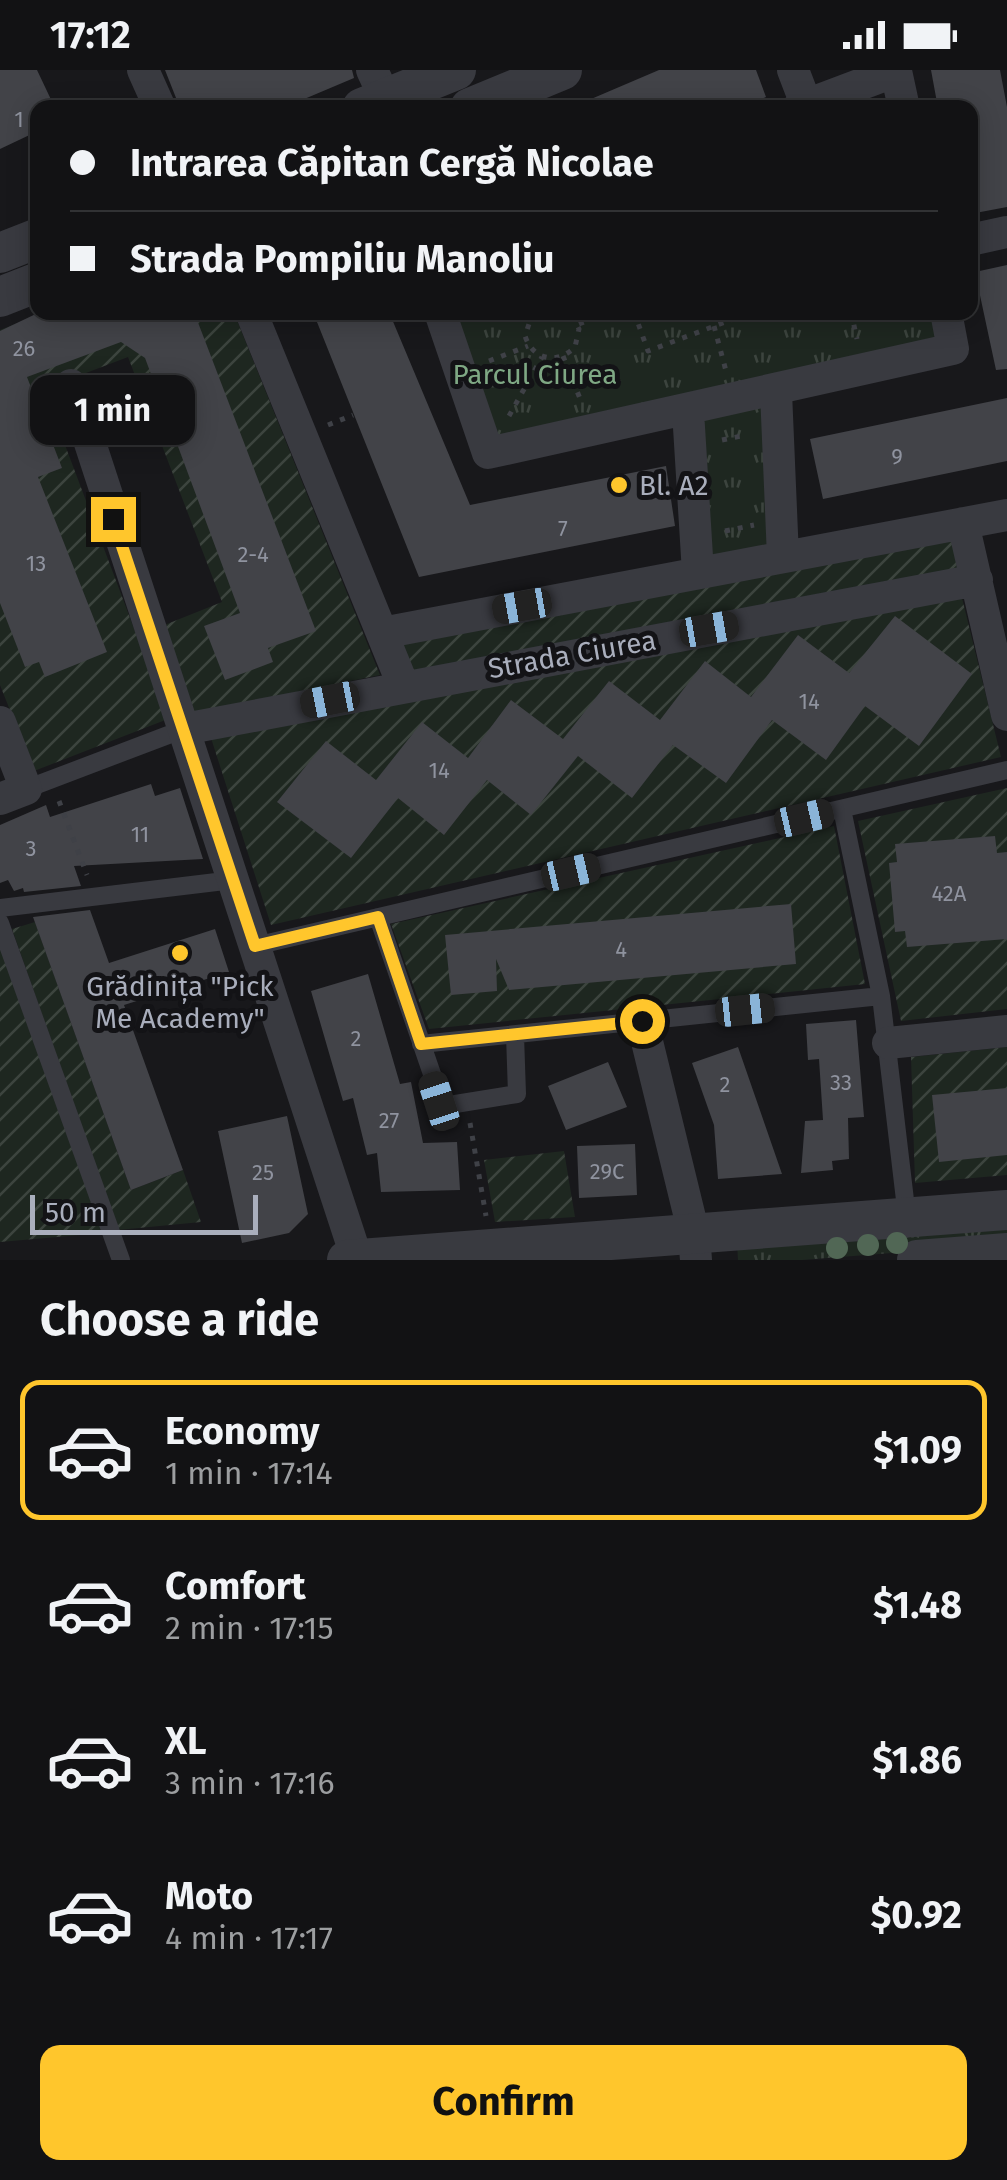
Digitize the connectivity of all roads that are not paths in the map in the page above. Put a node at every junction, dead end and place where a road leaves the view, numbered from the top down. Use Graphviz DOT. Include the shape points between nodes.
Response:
graph roads {
  1 [pos="142,70"];
  2 [pos="456,70"];
  3 [pos="562,70"];
  4 [pos="792,70"];
  5 [pos="373,92"];
  6 [pos="156,100"];
  7 [pos="489,100"];
  8 [pos="800,100"];
  9 [pos="818,100"];
  10 [pos="902,100"];
  11 [pos="1007,232"];
  12 [pos="978,238"];
  13 [pos="30,241"];
  14 [pos="0,253"];
  15 [pos="30,285"];
  16 [pos="0,297"];
  17 [pos="254,320"];
  18 [pos="443,320"];
  19 [pos="948,320"];
  20 [pos="71,385"];
  21 [pos="776,392"];
  22 [pos="688,411"];
  23 [pos="1007,515"];
  24 [pos="963,524"];
  25 [pos="783,557"];
  26 [pos="698,573"];
  27 [pos="977,580"];
  28 [pos="382,632"];
  29 [pos="403,685"];
  30 [pos="1007,715"];
  31 [pos="0,722"];
  32 [pos="184,729"];
  33 [pos="1007,770"];
  34 [pos="26,789"];
  35 [pos="842,808"];
  36 [pos="233,880"];
  37 [pos="0,908"];
  38 [pos="378,917"];
  39 [pos="0,924"];
  40 [pos="255,946"];
  41 [pos="882,996"];
  42 [pos="642,1021"];
  43 [pos="1007,1032"];
  44 [pos="515,1035"];
  45 [pos="888,1043"];
  46 [pos="421,1044"];
  47 [pos="1007,1210"];
  48 [pos="907,1218"];
  49 [pos="695,1247"];
  50 [pos="1005,1256"];
  51 [pos="121,1260"];
  52 [pos="347,1260"];
  53 [pos="357,1260"];
  54 [pos="917,1260"];
  1 -- 6 [label="street"];
  2 -- 5 [label="street"];
  3 -- 7 [label="street"];
  4 -- 8 [label="street"];
  9 -- 10 [label="street" via="896,71"];
  11 -- 12 [label="street"];
  13 -- 14 [label="street"];
  15 -- 16 [label="street"];
  17 -- 28 [label="street"];
  18 -- 22 [label="street" via="488,453"];
  19 -- 21 [label="street" via="953,349"];
  20 -- 32 [label="street"];
  21 -- 22 [label="street"];
  21 -- 25 [label="street"];
  22 -- 26 [label="street"];
  23 -- 24 [label="street, Strada Ciurea"];
  24 -- 25 [label="street, Strada Ciurea"];
  24 -- 27 [label="street"];
  25 -- 26 [label="street, Strada Ciurea"];
  26 -- 28 [label="street, Strada Ciurea"];
  27 -- 29 [label="street, Strada Ciurea"];
  27 -- 30 [label="street"];
  28 -- 29 [label="street"];
  29 -- 32 [label="street, Strada Ciurea"];
  31 -- 34 [label="street"];
  32 -- 34 [label="lane"];
  32 -- 36 [label="street"];
  33 -- 35 [label="lane"];
  35 -- 38 [label="lane"];
  35 -- 41 [label="lane"];
  36 -- 37 [label="lane"];
  36 -- 40 [label="street"];
  38 -- 40 [label="lane"];
  38 -- 46 [label="lane"];
  39 -- 51 [label="lane"];
  40 -- 53 [label="street"];
  41 -- 42 [label="lane"];
  41 -- 45 [label="lane"];
  42 -- 44 [label="lane"];
  42 -- 49 [label="street"];
  43 -- 45 [label="street"];
  44 -- 46 [label="lane"];
  44 -- 46 [label="lane" via="517,1094 448,1108 439,1101"];
  45 -- 48 [label="lane"];
  47 -- 48 [label="street"];
  48 -- 49 [label="street"];
  49 -- 53 [label="street" via="491,1249"];
  50 -- 54 [label="street"];
  52 -- 53 [label="street"];
}
